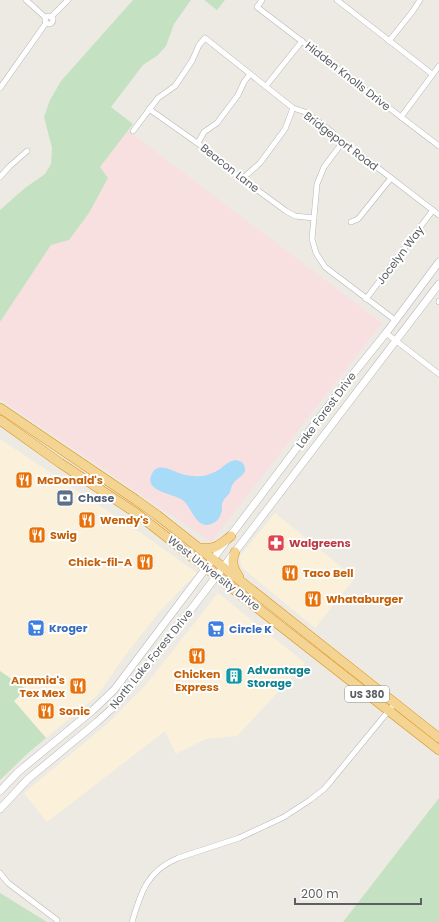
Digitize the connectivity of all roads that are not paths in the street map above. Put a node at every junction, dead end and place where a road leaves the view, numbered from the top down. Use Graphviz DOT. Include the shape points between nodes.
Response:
graph roads {
  1 [pos="26,0"];
  2 [pos="68,0"];
  3 [pos="262,0"];
  4 [pos="336,0"];
  5 [pos="420,0"];
  6 [pos="48,19"];
  7 [pos="302,41"];
  8 [pos="389,41"];
  9 [pos="439,66"];
  10 [pos="250,74"];
  11 [pos="432,74"];
  12 [pos="266,86"];
  13 [pos="0,88"];
  14 [pos="293,108"];
  15 [pos="149,109"];
  16 [pos="400,117"];
  17 [pos="133,131"];
  18 [pos="198,143"];
  19 [pos="342,143"];
  20 [pos="439,146"];
  21 [pos="27,151"];
  22 [pos="0,177"];
  23 [pos="242,178"];
  24 [pos="390,178"];
  25 [pos="433,210"];
  26 [pos="439,215"];
  27 [pos="314,218"];
  28 [pos="351,222"];
  29 [pos="439,262"];
  30 [pos="439,284"];
  31 [pos="366,299"];
  32 [pos="396,320"];
  33 [pos="386,333"];
  34 [pos="396,341"];
  35 [pos="439,374"];
  36 [pos="0,408"];
  37 [pos="0,420"];
  38 [pos="231,536"];
  39 [pos="200,548"];
  40 [pos="235,552"];
  41 [pos="213,559"];
  42 [pos="207,567"];
  43 [pos="223,567"];
  44 [pos="217,575"];
  45 [pos="241,581"];
  46 [pos="302,629"];
  47 [pos="296,637"];
  48 [pos="142,654"];
  49 [pos="151,662"];
  50 [pos="395,702"];
  51 [pos="388,711"];
  52 [pos="74,725"];
  53 [pos="82,734"];
  54 [pos="439,738"];
  55 [pos="439,750"];
  56 [pos="0,792"];
  57 [pos="0,809"];
  58 [pos="0,873"];
  59 [pos="0,880"];
  60 [pos="8,883"];
  61 [pos="57,922"];
  62 [pos="132,922"];
  1 -- 6 [label="street"];
  2 -- 6 [label="street"];
  3 -- 7 [label="street, Hidden Knolls Drive" via="257,7"];
  4 -- 8 [label="street"];
  5 -- 8 [label="street"];
  6 -- 13 [label="street"];
  7 -- 12 [label="street"];
  7 -- 16 [label="street, Hidden Knolls Drive"];
  8 -- 11 [label="street"];
  9 -- 11 [label="street"];
  10 -- 12 [label="street, Bridgeport Road"];
  10 -- 15 [label="street, Bridgeport Road" via="205,38 175,86 158,98"];
  10 -- 18 [label="street" via="217,123 204,132"];
  11 -- 16 [label="street"];
  12 -- 14 [label="street, Bridgeport Road"];
  14 -- 19 [label="street, Bridgeport Road" via="305,112 332,132"];
  14 -- 23 [label="street" via="285,129 260,163"];
  15 -- 17 [label="street"];
  15 -- 18 [label="street, Beacon Lane"];
  16 -- 20 [label="street, Hidden Knolls Drive"];
  18 -- 23 [label="street, Beacon Lane"];
  19 -- 24 [label="street, Bridgeport Road"];
  19 -- 27 [label="street" via="324,167 317,184"];
  21 -- 22 [label="street"];
  23 -- 27 [label="street, Beacon Lane" via="295,216"];
  24 -- 25 [label="street, Bridgeport Road"];
  24 -- 28 [label="street" via="358,219"];
  25 -- 26 [label="street, Bridgeport Road"];
  25 -- 31 [label="street, Jocelyn Way"];
  27 -- 31 [label="street" via="312,239 316,254 325,267"];
  29 -- 32 [label="main road, Lake Forest Drive"];
  30 -- 34 [label="main road, Lake Forest Drive"];
  31 -- 32 [label="street"];
  32 -- 33 [label="main road, Lake Forest Drive"];
  33 -- 34 [label="street"];
  33 -- 38 [label="main road, Lake Forest Drive"];
  34 -- 35 [label="street"];
  34 -- 40 [label="main road, Lake Forest Drive"];
  36 -- 39 [label="highway, West University Drive / US 380" via="136,500"];
  37 -- 42 [label="highway, West University Drive / US 380" via="136,513"];
  38 -- 39 [label="highway" via="217,547"];
  38 -- 41 [label="main road, Lake Forest Drive"];
  39 -- 41 [label="highway, West University Drive / US 380"];
  40 -- 43 [label="main road, Lake Forest Drive"];
  40 -- 45 [label="highway" via="233,566"];
  41 -- 42 [label="main road, North Lake Forest Drive"];
  41 -- 43 [label="highway, West University Drive / US 380"];
  42 -- 44 [label="highway, West University Drive / US 380"];
  42 -- 48 [label="main road, North Lake Forest Drive"];
  43 -- 44 [label="main road, North Lake Forest Drive"];
  43 -- 45 [label="highway, West University Drive / US 380"];
  44 -- 47 [label="highway, West University Drive / US 380"];
  44 -- 49 [label="main road, North Lake Forest Drive"];
  45 -- 46 [label="highway, West University Drive / US 380"];
  46 -- 47 [label="highway"];
  46 -- 50 [label="highway, West University Drive / US 380"];
  47 -- 51 [label="highway, West University Drive / US 380"];
  48 -- 49 [label="main road"];
  48 -- 52 [label="main road, North Lake Forest Drive" via="114,690"];
  49 -- 53 [label="main road, North Lake Forest Drive" via="118,704"];
  50 -- 51 [label="street"];
  50 -- 54 [label="highway, West University Drive / US 380"];
  51 -- 55 [label="highway, West University Drive / US 380"];
  51 -- 62 [label="street" via="324,789 301,807 239,838 178,858 161,867 143,889"];
  52 -- 53 [label="main road"];
  52 -- 56 [label="main road, North Lake Forest Drive" via="18,772"];
  53 -- 57 [label="main road, North Lake Forest Drive" via="28,779"];
  58 -- 60 [label="street"];
  59 -- 60 [label="street"];
  60 -- 61 [label="street"];
}
